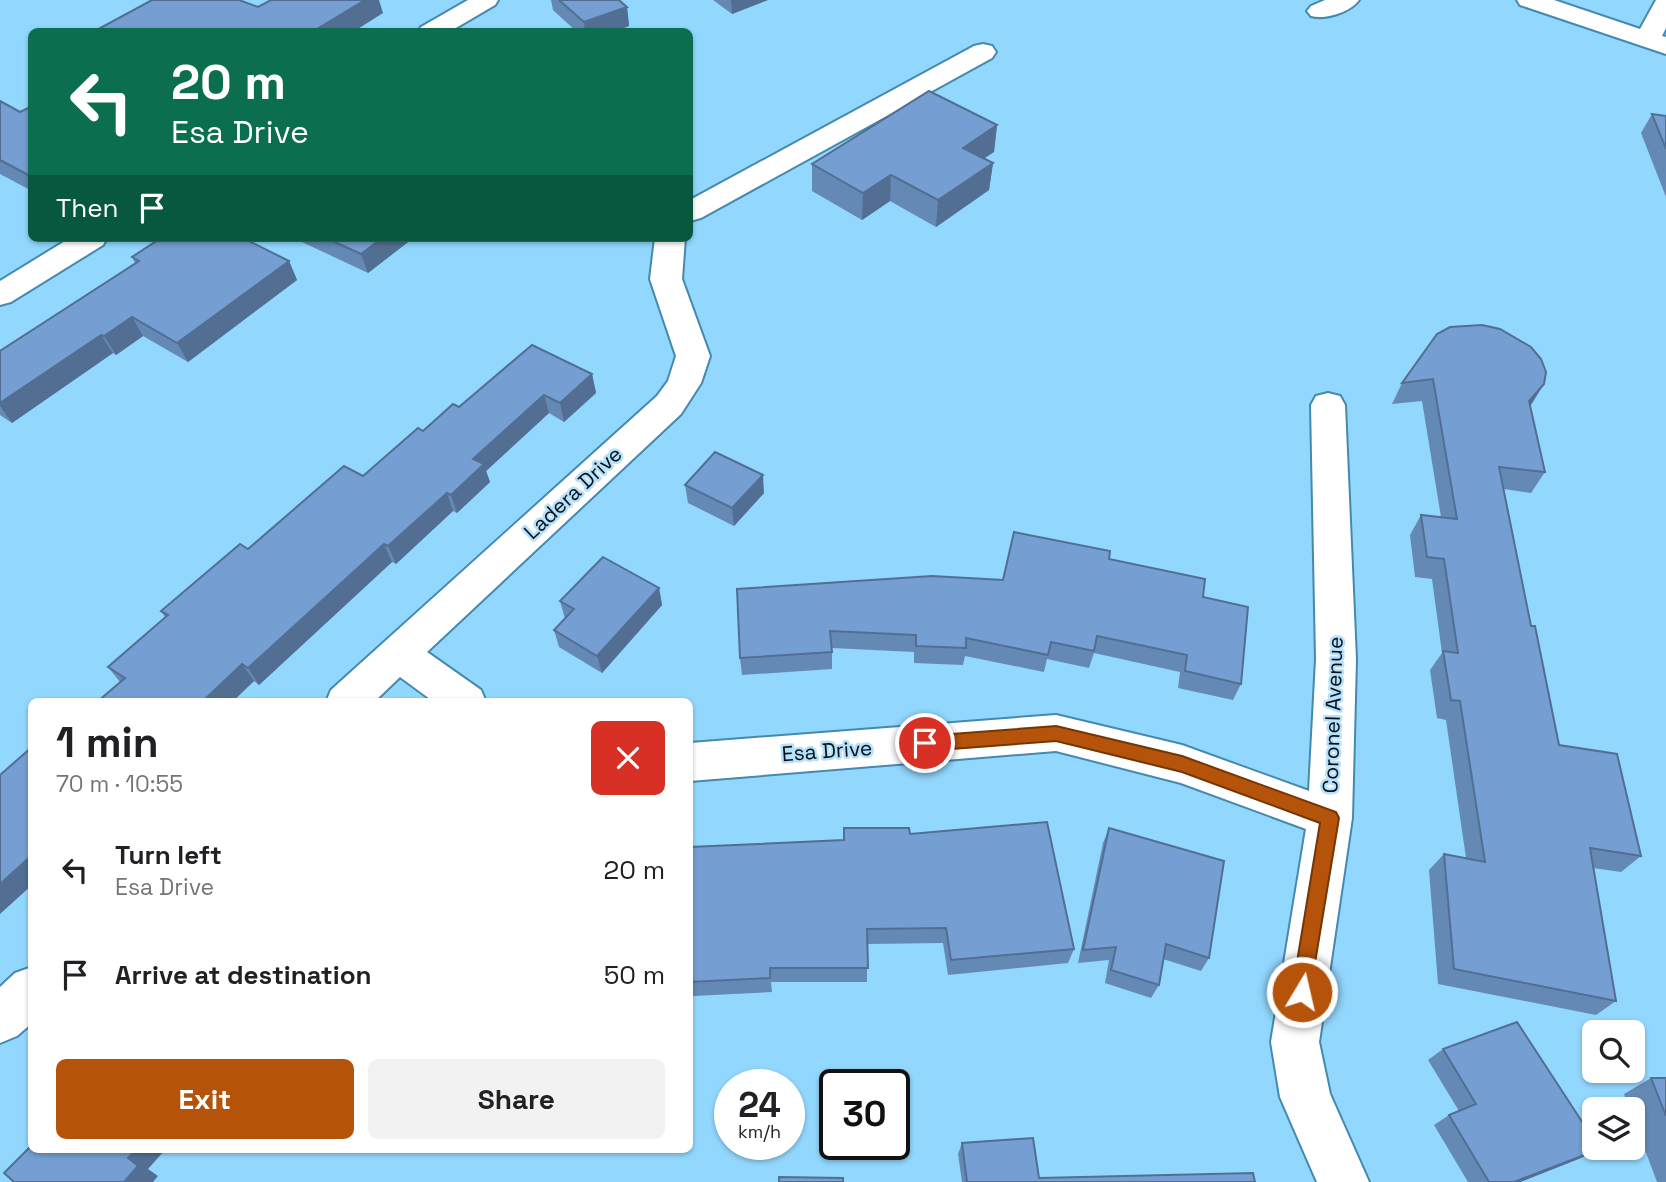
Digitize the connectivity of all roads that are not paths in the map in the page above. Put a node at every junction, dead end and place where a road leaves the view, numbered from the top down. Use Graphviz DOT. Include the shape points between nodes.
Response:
graph roads {
  1 [pos="431,0"];
  2 [pos="486,0"];
  3 [pos="1347,0"];
  4 [pos="1529,0"];
  5 [pos="1666,3"];
  6 [pos="1320,11"];
  7 [pos="462,13"];
  8 [pos="437,28"];
  9 [pos="1657,43"];
  10 [pos="983,52"];
  11 [pos="693,210"];
  12 [pos="86,242"];
  13 [pos="670,242"];
  14 [pos="0,295"];
  15 [pos="1328,405"];
  16 [pos="398,654"];
  17 [pos="350,698"];
  18 [pos="460,698"];
  19 [pos="693,762"];
  20 [pos="1330,818"];
  21 [pos="28,994"];
  22 [pos="0,1019"];
  23 [pos="1343,1182"];
  1 -- 7 [label="street"];
  2 -- 7 [label="street"];
  3 -- 6 [label="street"];
  4 -- 9 [label="street"];
  5 -- 9 [label="street"];
  7 -- 8 [label="street"];
  10 -- 11 [label="street"];
  12 -- 14 [label="street"];
  13 -- 16 [label="street, Ladera Drive" via="666,279 693,356 684,383 669,405"];
  15 -- 20 [label="street, Coronel Avenue" via="1336,659"];
  16 -- 17 [label="street, Ladera Drive"];
  16 -- 18 [label="street"];
  19 -- 20 [label="street, Esa Drive" via="1056,733 1182,764"];
  20 -- 23 [label="street, Coronel Avenue" via="1295,1042 1305,1097"];
  21 -- 22 [label="street"];
}
